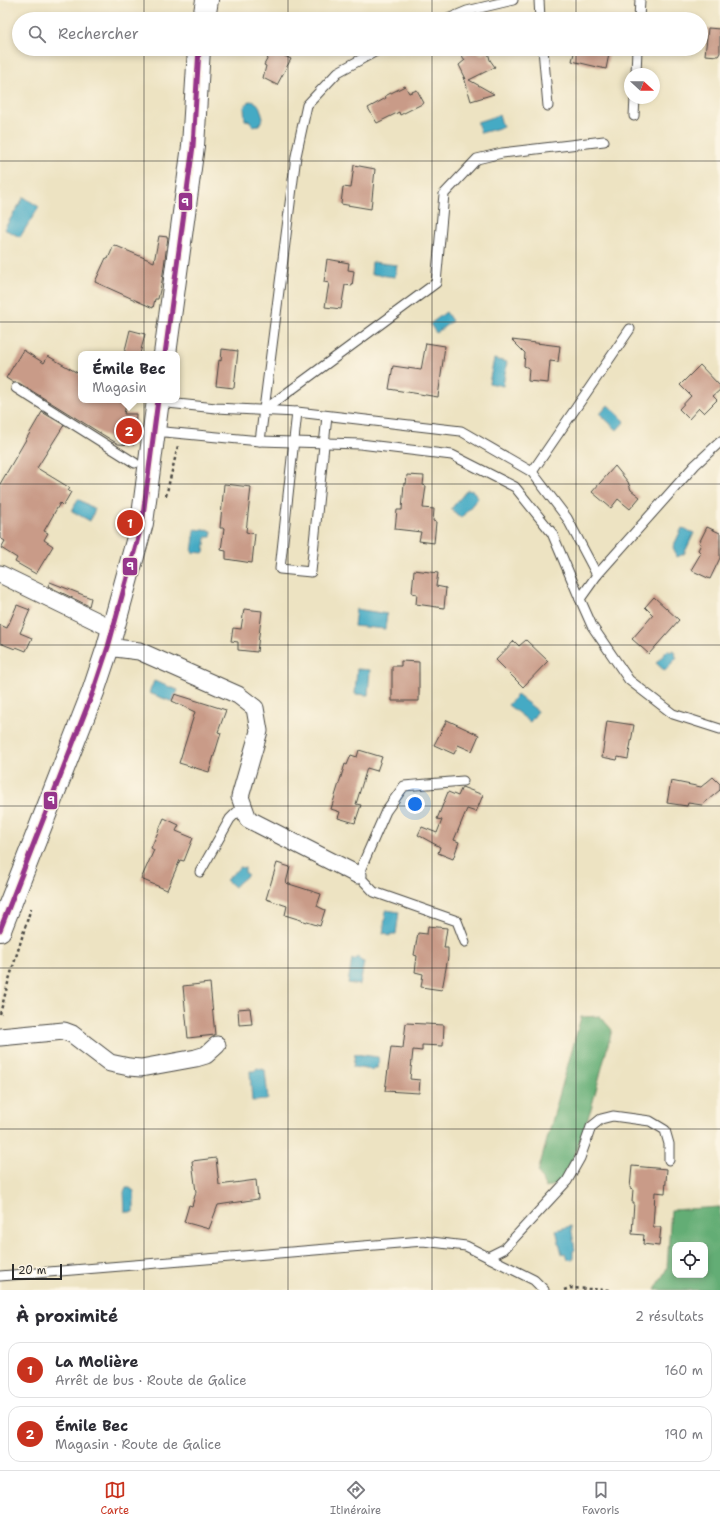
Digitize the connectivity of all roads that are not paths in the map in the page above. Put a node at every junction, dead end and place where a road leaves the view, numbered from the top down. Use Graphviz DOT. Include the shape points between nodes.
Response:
graph roads {
  1 [pos="207,0"];
  2 [pos="513,0"];
  3 [pos="539,0"];
  4 [pos="640,0"];
  5 [pos="205,12"];
  6 [pos="465,12"];
  7 [pos="540,12"];
  8 [pos="639,12"];
  9 [pos="199,56"];
  10 [pos="367,56"];
  11 [pos="544,56"];
  12 [pos="637,56"];
  13 [pos="636,68"];
  14 [pos="635,104"];
  15 [pos="548,106"];
  16 [pos="634,116"];
  17 [pos="604,141"];
  18 [pos="630,329"];
  19 [pos="165,351"];
  20 [pos="16,388"];
  21 [pos="158,403"];
  22 [pos="175,403"];
  23 [pos="264,410"];
  24 [pos="296,412"];
  25 [pos="327,416"];
  26 [pos="154,431"];
  27 [pos="260,441"];
  28 [pos="720,442"];
  29 [pos="293,443"];
  30 [pos="324,443"];
  31 [pos="135,463"];
  32 [pos="532,472"];
  33 [pos="0,574"];
  34 [pos="596,575"];
  35 [pos="580,599"];
  36 [pos="111,638"];
  37 [pos="720,729"];
  38 [pos="463,780"];
  39 [pos="243,806"];
  40 [pos="200,872"];
  41 [pos="358,875"];
  42 [pos="0,930"];
  43 [pos="465,942"];
  44 [pos="0,1037"];
  45 [pos="217,1045"];
  46 [pos="669,1160"];
  47 [pos="488,1257"];
  48 [pos="0,1276"];
  49 [pos="544,1290"];
  1 -- 5 [label="main road"];
  2 -- 6 [label="lane"];
  3 -- 7 [label="lane"];
  4 -- 8 [label="lane"];
  9 -- 19 [label="main road" via="193,146"];
  10 -- 23 [label="lane" via="338,72 307,106 296,156"];
  11 -- 15 [label="lane"];
  12 -- 13 [label="lane"];
  14 -- 16 [label="lane"];
  17 -- 23 [label="lane" via="502,152 477,159 444,194 436,283"];
  18 -- 32 [label="lane"];
  20 -- 31 [label="lane"];
  21 -- 26 [label="main road"];
  22 -- 23 [label="lane"];
  23 -- 24 [label="lane"];
  23 -- 27 [label="lane"];
  24 -- 25 [label="lane"];
  24 -- 29 [label="lane"];
  25 -- 30 [label="lane"];
  25 -- 32 [label="lane" via="461,431"];
  26 -- 27 [label="lane"];
  26 -- 36 [label="main road" via="142,523"];
  27 -- 29 [label="lane"];
  28 -- 34 [label="lane" via="695,465"];
  29 -- 30 [label="lane"];
  29 -- 30 [label="lane" via="280,569 310,572"];
  30 -- 35 [label="lane" via="360,444 452,455 515,487 552,533"];
  32 -- 34 [label="lane" via="567,518"];
  33 -- 36 [label="street"];
  34 -- 35 [label="lane"];
  35 -- 37 [label="lane" via="592,626 629,680 673,714"];
  36 -- 39 [label="street" via="238,695 255,708 259,731 240,797"];
  36 -- 42 [label="main road" via="93,692"];
  38 -- 41 [label="lane" via="404,786 386,812"];
  39 -- 40 [label="lane" via="230,819"];
  39 -- 41 [label="street" via="248,819"];
  41 -- 43 [label="lane" via="374,892 457,921"];
  44 -- 45 [label="street" via="64,1031 72,1034 110,1063 135,1068 196,1058 206,1055"];
  46 -- 47 [label="lane" via="669,1144 665,1130 650,1121 613,1116 600,1119 591,1126 580,1158 567,1181 504,1249"];
  47 -- 48 [label="lane" via="466,1246 423,1241"];
  47 -- 49 [label="lane" via="534,1280"];
}
